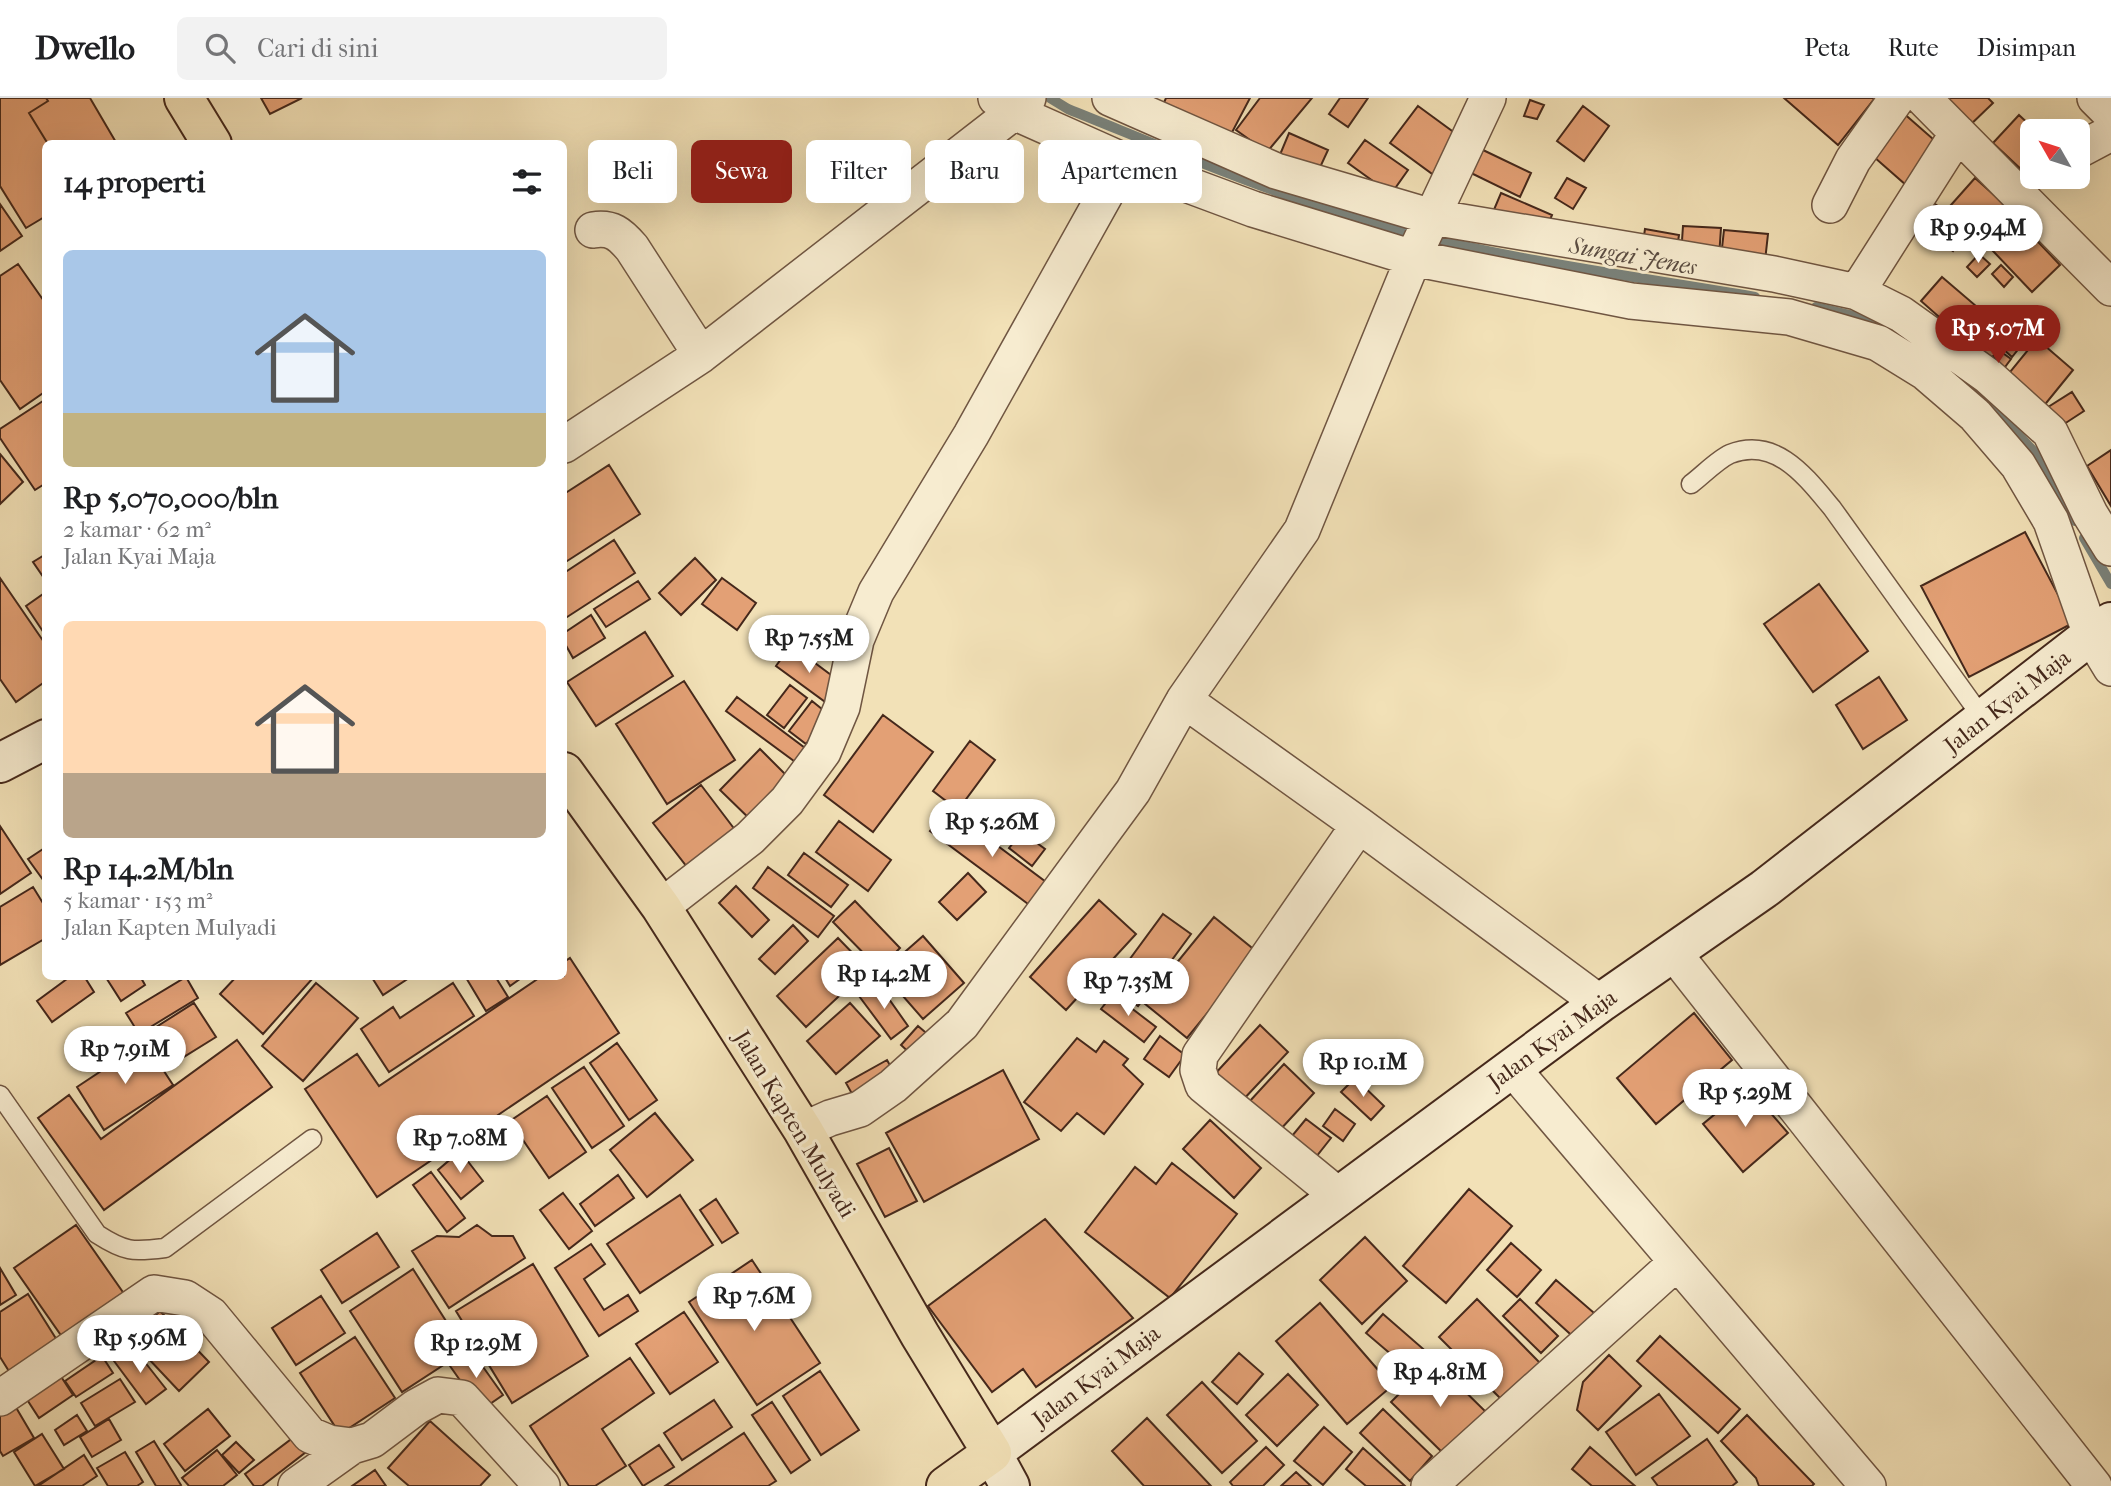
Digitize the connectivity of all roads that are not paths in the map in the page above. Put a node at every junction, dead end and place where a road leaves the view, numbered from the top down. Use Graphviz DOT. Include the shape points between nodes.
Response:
graph roads {
  1 [pos="184,98"];
  2 [pos="1110,98"];
  3 [pos="1488,98"];
  4 [pos="1897,98"];
  5 [pos="1923,98"];
  6 [pos="2095,98"];
  7 [pos="1016,103"];
  8 [pos="2111,114"];
  9 [pos="1958,133"];
  10 [pos="2111,133"];
  11 [pos="210,140"];
  12 [pos="1085,140"];
  13 [pos="2090,144"];
  14 [pos="2020,180"];
  15 [pos="2028,189"];
  16 [pos="1202,190"];
  17 [pos="1101,203"];
  18 [pos="1830,205"];
  19 [pos="593,230"];
  20 [pos="1422,237"];
  21 [pos="2111,288"];
  22 [pos="1857,292"];
  23 [pos="701,355"];
  24 [pos="567,442"];
  25 [pos="1691,484"];
  26 [pos="2111,548"];
  27 [pos="2101,629"];
  28 [pos="2111,668"];
  29 [pos="1184,700"];
  30 [pos="1984,719"];
  31 [pos="42,741"];
  32 [pos="0,762"];
  33 [pos="567,776"];
  34 [pos="1359,825"];
  35 [pos="662,907"];
  36 [pos="1673,952"];
  37 [pos="1600,1003"];
  38 [pos="1512,1068"];
  39 [pos="0,1095"];
  40 [pos="803,1130"];
  41 [pos="312,1139"];
  42 [pos="1340,1197"];
  43 [pos="1676,1263"];
  44 [pos="0,1398"];
  45 [pos="352,1446"];
  46 [pos="1001,1470"];
  47 [pos="1434,1484"];
  48 [pos="296,1486"];
  49 [pos="542,1486"];
  50 [pos="946,1486"];
  51 [pos="1868,1486"];
  52 [pos="2094,1486"];
  1 -- 11 [label="main road"];
  2 -- 20 [label="street"];
  3 -- 20 [label="street"];
  4 -- 18 [label="street" via="1853,160"];
  5 -- 9 [label="street"];
  6 -- 8 [label="street"];
  7 -- 12 [label="street"];
  7 -- 23 [label="street"];
  9 -- 14 [label="street"];
  9 -- 22 [label="street"];
  10 -- 13 [label="street"];
  15 -- 21 [label="street"];
  16 -- 20 [label="street" via="1253,209"];
  17 -- 35 [label="street" via="971,435 876,592 856,640 842,708 823,752 787,801 750,838"];
  19 -- 23 [label="street" via="618,232 632,248"];
  20 -- 22 [label="street" via="1774,274"];
  20 -- 27 [label="street" via="1631,301 1789,317 1878,343 1925,372 1975,415 2018,465 2051,521"];
  20 -- 29 [label="street" via="1302,530"];
  22 -- 26 [label="street" via="1901,314 1988,376 2050,432"];
  23 -- 24 [label="street"];
  25 -- 30 [label="lane" via="1730,454 1762,449 1784,458 1832,508"];
  27 -- 28 [label="street"];
  27 -- 30 [label="main road, Jalan Kyai Maja"];
  29 -- 34 [label="street"];
  29 -- 40 [label="street" via="1133,791 962,1024 860,1109"];
  30 -- 36 [label="main road, Jalan Kyai Maja" via="1764,889"];
  31 -- 32 [label="main road"];
  33 -- 35 [label="main road, Jalan Kapten Mulyadi"];
  34 -- 37 [label="street"];
  34 -- 42 [label="street" via="1200,1055 1198,1070 1203,1085"];
  35 -- 40 [label="main road, Jalan Kapten Mulyadi"];
  36 -- 37 [label="main road, Jalan Kyai Maja"];
  36 -- 52 [label="street"];
  37 -- 38 [label="main road, Jalan Kyai Maja"];
  38 -- 42 [label="main road, Jalan Kyai Maja"];
  38 -- 43 [label="street"];
  39 -- 41 [label="lane" via="97,1234 120,1249 165,1248"];
  40 -- 46 [label="main road, Jalan Kapten Mulyadi"];
  42 -- 46 [label="main road, Jalan Kyai Maja"];
  43 -- 47 [label="street"];
  43 -- 51 [label="street"];
  44 -- 45 [label="street" via="154,1293 185,1298 211,1315 310,1435"];
  45 -- 48 [label="street"];
  45 -- 49 [label="street" via="372,1440 438,1395 462,1398"];
  46 -- 50 [label="main road"];
}
